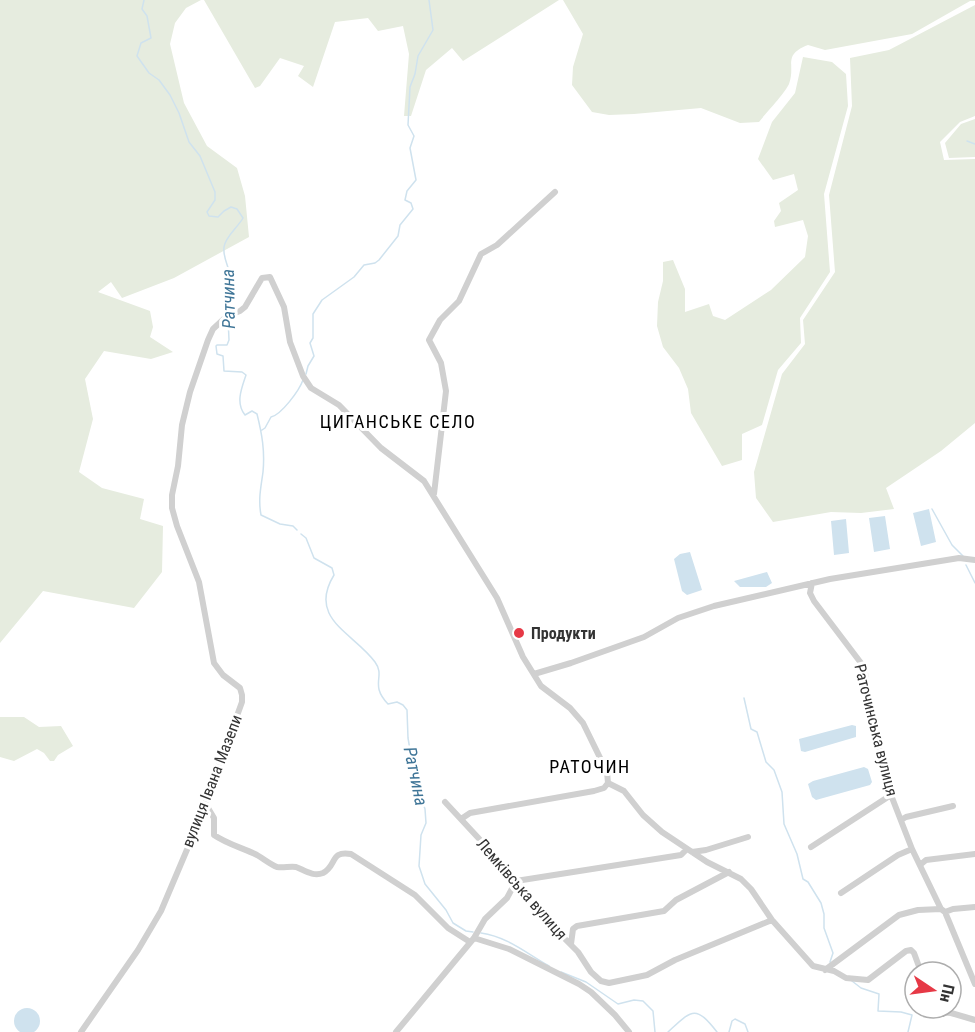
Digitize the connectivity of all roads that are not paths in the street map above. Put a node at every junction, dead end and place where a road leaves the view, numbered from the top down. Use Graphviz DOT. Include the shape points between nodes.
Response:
graph roads {
  1 [pos="555,192"];
  2 [pos="434,494"];
  3 [pos="975,560"];
  4 [pos="812,583"];
  5 [pos="534,674"];
  6 [pos="608,783"];
  7 [pos="891,795"];
  8 [pos="445,802"];
  9 [pos="205,803"];
  10 [pos="953,806"];
  11 [pos="461,819"];
  12 [pos="901,820"];
  13 [pos="748,837"];
  14 [pos="811,847"];
  15 [pos="912,849"];
  16 [pos="690,851"];
  17 [pos="975,854"];
  18 [pos="920,865"];
  19 [pos="729,872"];
  20 [pos="516,881"];
  21 [pos="841,893"];
  22 [pos="975,907"];
  23 [pos="943,910"];
  24 [pos="771,920"];
  25 [pos="475,935"];
  26 [pos="571,944"];
  27 [pos="917,960"];
  28 [pos="828,968"];
  29 [pos="975,984"];
  30 [pos="594,986"];
  31 [pos="81,1032"];
  32 [pos="396,1032"];
  33 [pos="629,1032"];
  1 -- 2 [label="street" via="497,245 481,254 459,301 432,331 429,340 441,363 446,391"];
  2 -- 5 [label="street" via="497,598"];
  2 -- 9 [label="street, вулиця Івана Мазепи" via="424,480 381,448 348,413 311,388 290,342 284,307 270,277 262,278 240,311 227,316 207,340 182,425 172,495 177,526 199,582 214,663 240,688 242,695"];
  3 -- 4 [label="street" via="959,558"];
  4 -- 5 [label="street" via="714,606 678,618 644,637"];
  4 -- 7 [label="street, Раточинська вулиця" via="810,593 814,601 848,642 865,673 871,716"];
  5 -- 6 [label="street" via="541,686 577,715 607,772"];
  6 -- 11 [label="street" via="594,791 470,813"];
  6 -- 16 [label="street" via="624,791 662,832"];
  7 -- 12 [label="street, Раточинська вулиця"];
  7 -- 14 [label="street"];
  8 -- 11 [label="street, Лемківська вулиця"];
  9 -- 25 [label="street" via="214,818 214,835 221,840 273,865 294,866 308,873 323,873 338,854 351,854 415,895 448,928"];
  9 -- 31 [label="street, вулиця Івана Мазепи" via="154,924"];
  10 -- 12 [label="street"];
  11 -- 20 [label="street, Лемківська вулиця"];
  12 -- 15 [label="street, Раточинська вулиця"];
  13 -- 16 [label="street"];
  15 -- 18 [label="street, Раточинська вулиця"];
  15 -- 21 [label="street"];
  16 -- 19 [label="street"];
  16 -- 20 [label="street"];
  17 -- 18 [label="street" via="926,860"];
  18 -- 23 [label="street, Раточинська вулиця"];
  19 -- 24 [label="street" via="751,889"];
  19 -- 26 [label="street" via="676,900 664,911 577,926"];
  20 -- 25 [label="street" via="507,898"];
  20 -- 26 [label="street, Лемківська вулиця" via="538,912"];
  22 -- 23 [label="street"];
  23 -- 28 [label="street" via="899,915"];
  23 -- 29 [label="street, Раточинська вулиця"];
  24 -- 28 [label="street" via="807,962"];
  24 -- 30 [label="street" via="647,975"];
  25 -- 30 [label="street"];
  25 -- 32 [label="street"];
  26 -- 30 [label="street, Лемківська вулиця"];
  27 -- 28 [label="street" via="911,950 906,951 868,980 846,978"];
  30 -- 33 [label="street"];
}
